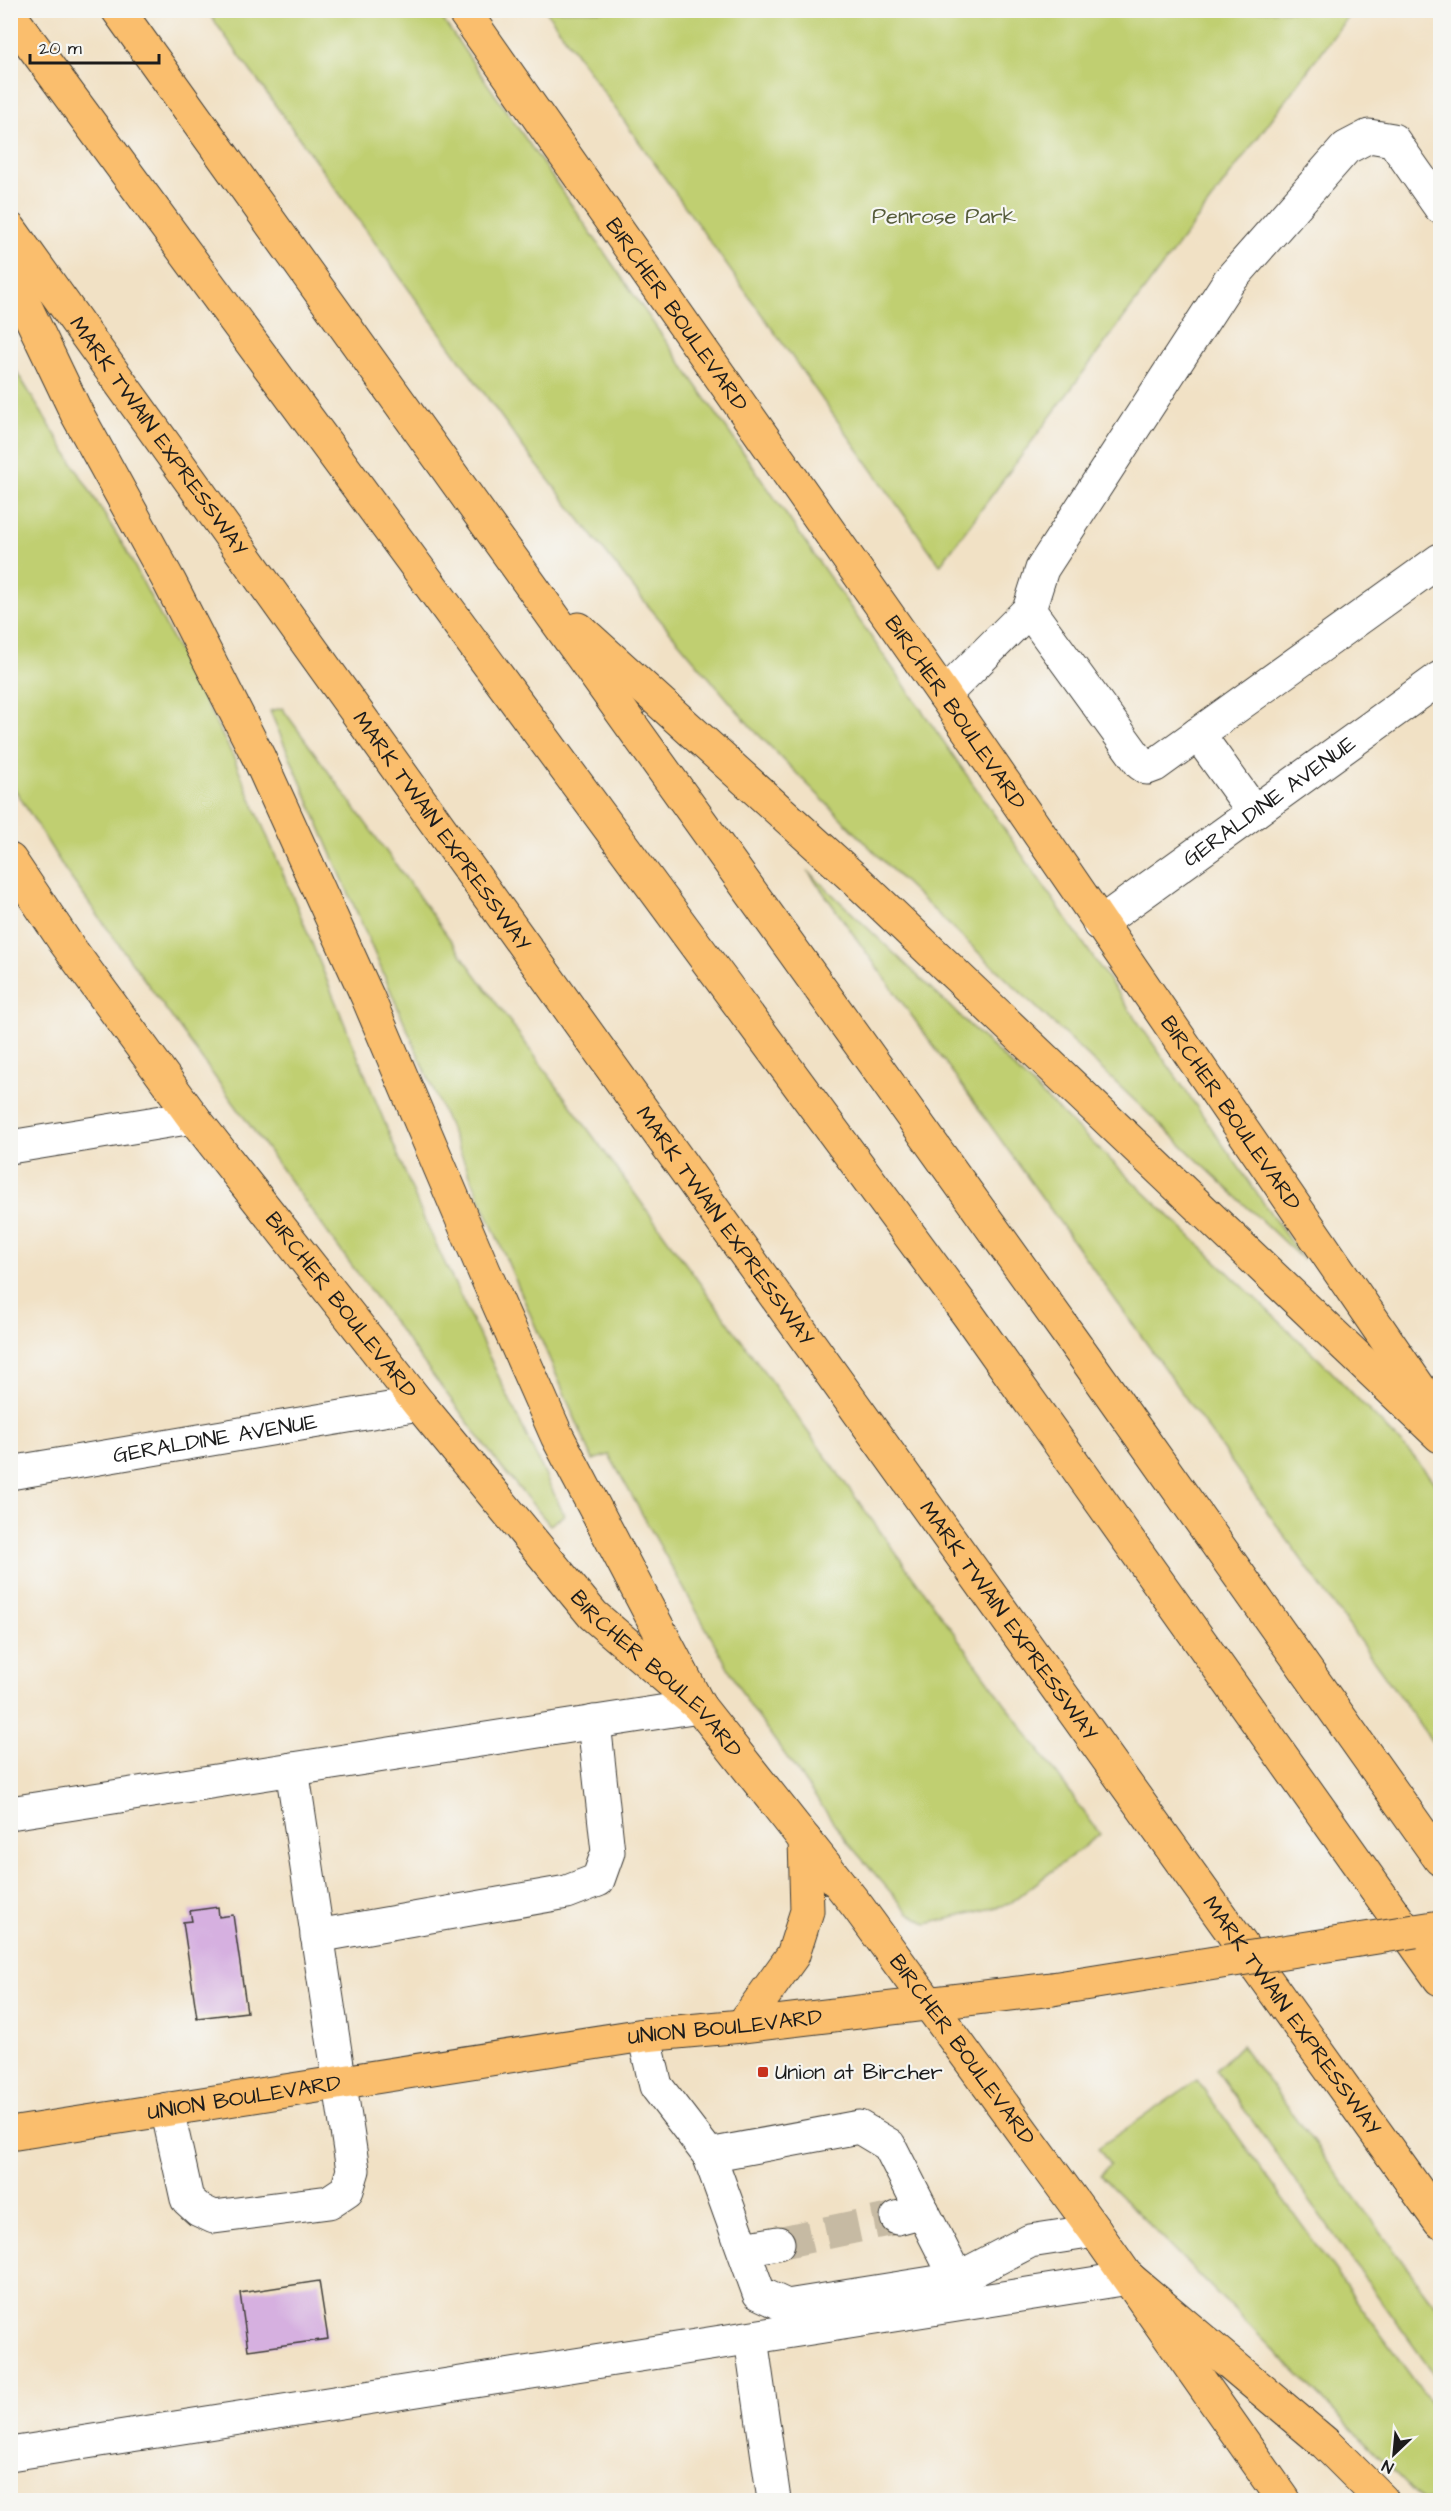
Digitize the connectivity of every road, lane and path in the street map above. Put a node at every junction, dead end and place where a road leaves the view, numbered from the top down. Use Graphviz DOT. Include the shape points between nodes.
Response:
graph roads {
  1 [pos="118,10"];
  2 [pos="463,10"];
  3 [pos="10,15"];
  4 [pos="1440,207"];
  5 [pos="10,229"];
  6 [pos="10,274"];
  7 [pos="1440,560"];
  8 [pos="530,584"];
  9 [pos="1029,610"];
  10 [pos="1440,678"];
  11 [pos="944,695"];
  12 [pos="1198,734"];
  13 [pos="1254,812"];
  14 [pos="10,860"];
  15 [pos="1099,924"];
  16 [pos="194,1117"];
  17 [pos="10,1147"];
  18 [pos="419,1404"];
  19 [pos="1440,1418"];
  20 [pos="1440,1436"];
  21 [pos="10,1473"];
  22 [pos="699,1706"];
  23 [pos="594,1722"];
  24 [pos="292,1769"];
  25 [pos="10,1813"];
  26 [pos="805,1840"];
  27 [pos="1440,1859"];
  28 [pos="1440,1927"];
  29 [pos="317,1936"];
  30 [pos="1440,1980"];
  31 [pos="930,2002"];
  32 [pos="742,2026"];
  33 [pos="644,2035"];
  34 [pos="340,2082"];
  35 [pos="167,2109"];
  36 [pos="10,2134"];
  37 [pos="709,2155"];
  38 [pos="1440,2222"];
  39 [pos="1095,2230"];
  40 [pos="778,2242"];
  41 [pos="744,2248"];
  42 [pos="1130,2278"];
  43 [pos="957,2279"];
  44 [pos="751,2338"];
  45 [pos="10,2454"];
  46 [pos="774,2500"];
  47 [pos="1284,2500"];
  48 [pos="1382,2500"];
  1 -- 8 [label="main road"];
  2 -- 11 [label="main road, BIRCHER BOULEVARD"];
  3 -- 30 [label="main road" via="967,1313"];
  4 -- 9 [label="street" via="1394,140 1369,136 1346,148 1229,281 1042,568"];
  5 -- 38 [label="main road, MARK TWAIN EXPRESSWAY"];
  6 -- 22 [label="main road" via="76,412 259,758 368,998 557,1436"];
  7 -- 12 [label="street"];
  8 -- 20 [label="main road" via="856,880"];
  8 -- 27 [label="main road"];
  9 -- 11 [label="street"];
  9 -- 12 [label="street" via="1141,765 1155,765"];
  10 -- 13 [label="street, GERALDINE AVENUE"];
  11 -- 15 [label="main road, BIRCHER BOULEVARD"];
  12 -- 13 [label="street"];
  13 -- 15 [label="street, GERALDINE AVENUE"];
  14 -- 16 [label="main road, BIRCHER BOULEVARD" via="65,942"];
  15 -- 19 [label="main road, BIRCHER BOULEVARD"];
  16 -- 17 [label="street"];
  16 -- 18 [label="main road, BIRCHER BOULEVARD"];
  18 -- 21 [label="street, GERALDINE AVENUE"];
  18 -- 22 [label="main road, BIRCHER BOULEVARD" via="593,1615"];
  22 -- 23 [label="street"];
  22 -- 26 [label="main road, BIRCHER BOULEVARD"];
  23 -- 24 [label="street"];
  23 -- 29 [label="street" via="608,1852 598,1880 567,1892"];
  24 -- 25 [label="street"];
  24 -- 29 [label="street"];
  26 -- 31 [label="main road, BIRCHER BOULEVARD"];
  26 -- 32 [label="main road" via="807,1911 793,1956"];
  28 -- 31 [label="main road, UNION BOULEVARD, bridge" via="1052,1989"];
  29 -- 34 [label="street"];
  31 -- 32 [label="main road, UNION BOULEVARD"];
  31 -- 39 [label="main road, BIRCHER BOULEVARD"];
  32 -- 33 [label="main road, UNION BOULEVARD"];
  33 -- 34 [label="main road, UNION BOULEVARD"];
  33 -- 37 [label="street" via="656,2086"];
  34 -- 35 [label="main road, UNION BOULEVARD"];
  34 -- 35 [label="street" via="353,2170 347,2190 329,2202 214,2217 199,2210 187,2199"];
  35 -- 36 [label="main road, UNION BOULEVARD"];
  37 -- 41 [label="street"];
  37 -- 43 [label="street" via="859,2127 889,2145 910,2214"];
  39 -- 42 [label="main road, BIRCHER BOULEVARD"];
  39 -- 43 [label="street" via="1030,2241"];
  40 -- 41 [label="street"];
  41 -- 43 [label="street" via="759,2293 787,2306"];
  42 -- 44 [label="street"];
  42 -- 47 [label="main road, BIRCHER BOULEVARD"];
  42 -- 48 [label="main road" via="1325,2443"];
  44 -- 45 [label="street"];
  44 -- 46 [label="street"];
}
